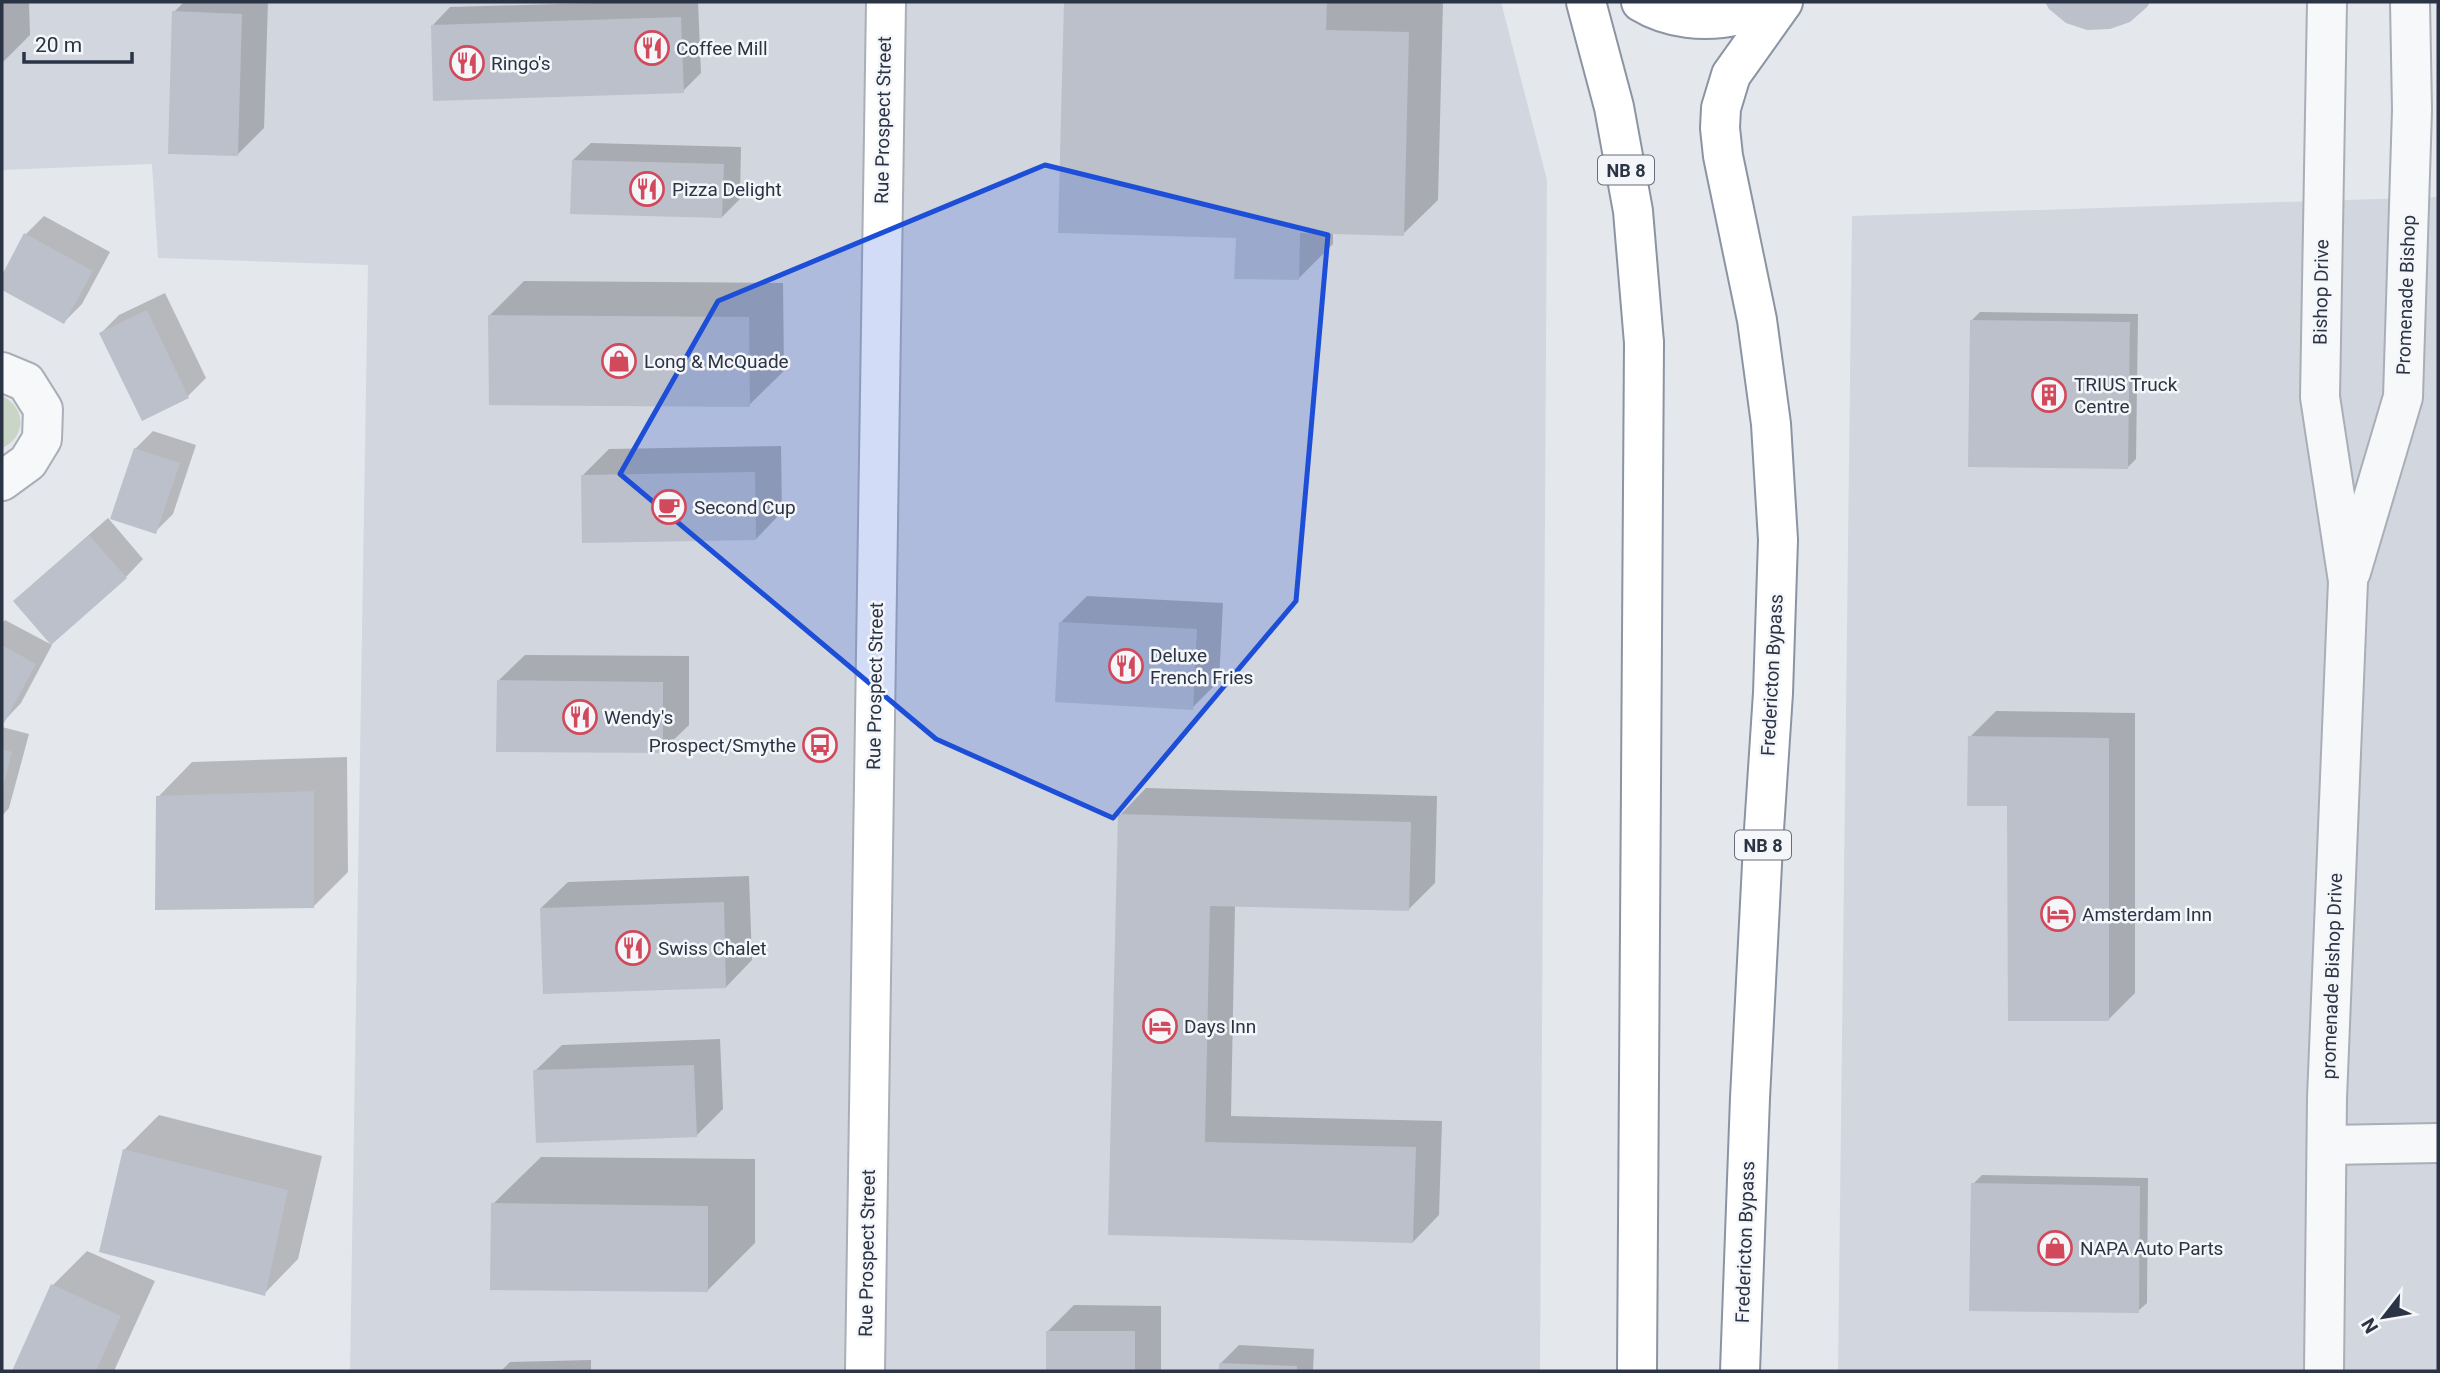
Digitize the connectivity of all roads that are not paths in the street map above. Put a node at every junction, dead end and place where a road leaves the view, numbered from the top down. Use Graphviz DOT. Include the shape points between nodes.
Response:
graph roads {
  1 [pos="1586,2"];
  2 [pos="1641,2"];
  3 [pos="1769,2"];
  4 [pos="1783,2"];
  5 [pos="2327,2"];
  6 [pos="2410,2"];
  7 [pos="887,8"];
  8 [pos="2,372"];
  9 [pos="2,481"];
  10 [pos="2348,581"];
  11 [pos="2438,1143"];
  12 [pos="2328,1145"];
  13 [pos="865,1371"];
  14 [pos="1637,1371"];
  15 [pos="1740,1371"];
  16 [pos="2324,1371"];
  1 -- 14 [label="main road, NB 8" via="1614,107 1633,211 1644,342"];
  2 -- 3 [label="main road" via="1656,11 1698,20 1740,15"];
  4 -- 15 [label="main road, Fredericton Bypass / NB 8" via="1731,75 1721,108 1723,156 1757,320 1771,424 1778,540"];
  5 -- 10 [label="street, Bishop Drive" via="2320,397"];
  6 -- 10 [label="street, Promenade Bishop" via="2412,110 2403,397"];
  7 -- 13 [label="main road, Rue Prospect Street"];
  8 -- 9 [label="street" via="26,382 43,409 42,439 28,462"];
  10 -- 12 [label="street, promenade Bishop Drive"];
  11 -- 12 [label="street"];
  12 -- 16 [label="street, promenade Bishop Drive"];
}
